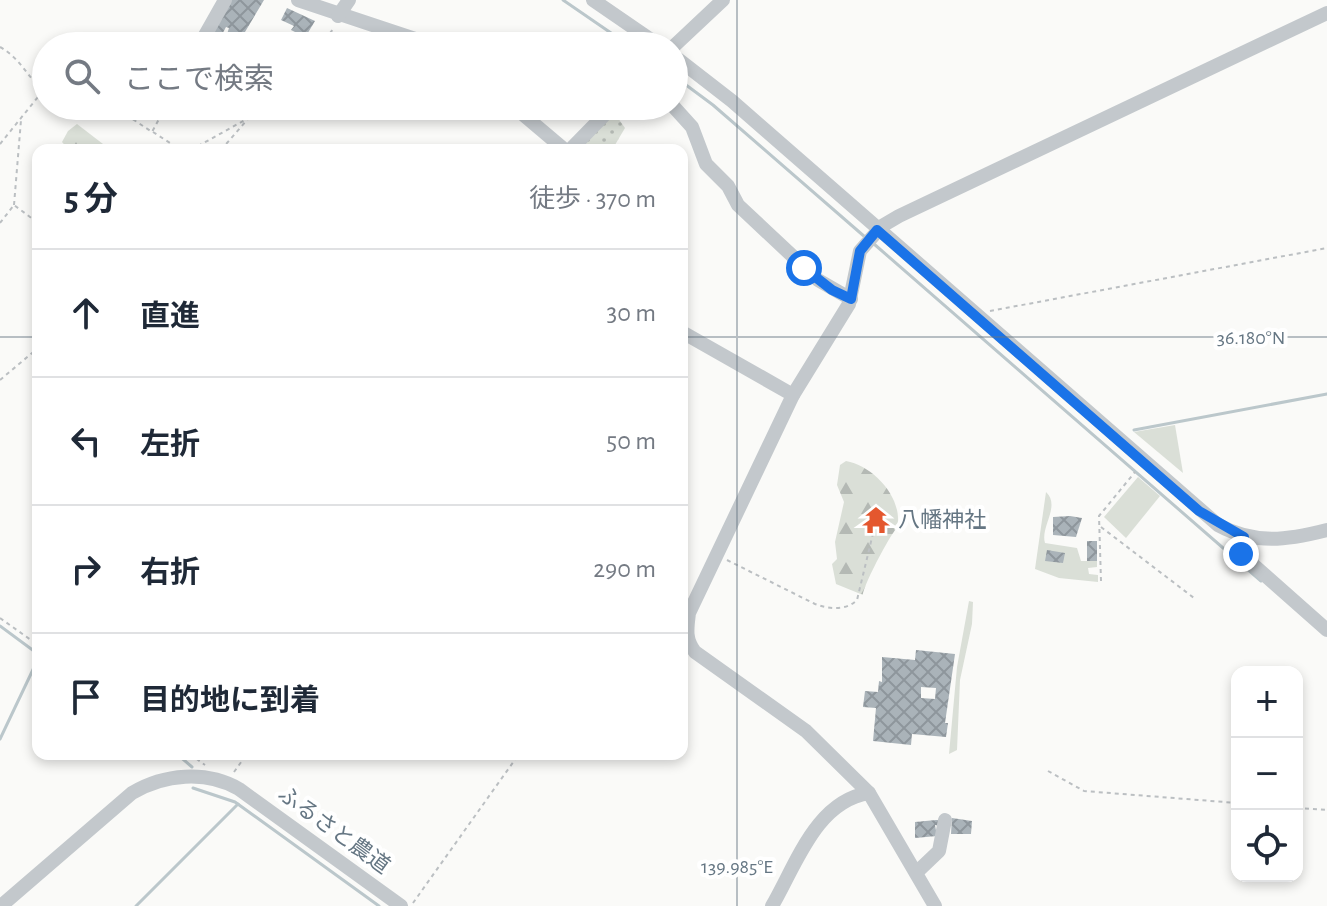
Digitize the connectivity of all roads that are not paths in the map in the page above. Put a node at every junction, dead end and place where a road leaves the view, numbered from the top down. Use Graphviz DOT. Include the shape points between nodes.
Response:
graph roads {
  1 [pos="225,0"];
  2 [pos="298,0"];
  3 [pos="349,0"];
  4 [pos="593,0"];
  5 [pos="723,0"];
  6 [pos="1327,13"];
  7 [pos="340,16"];
  8 [pos="207,32"];
  9 [pos="391,32"];
  10 [pos="640,32"];
  11 [pos="688,33"];
  12 [pos="688,67"];
  13 [pos="530,120"];
  14 [pos="598,120"];
  15 [pos="686,120"];
  16 [pos="560,144"];
  17 [pos="573,144"];
  18 [pos="872,236"];
  19 [pos="851,299"];
  20 [pos="688,335"];
  21 [pos="793,395"];
  22 [pos="1327,530"];
  23 [pos="1244,537"];
  24 [pos="688,604"];
  25 [pos="1327,630"];
  26 [pos="688,643"];
  27 [pos="869,793"];
  28 [pos="945,820"];
  29 [pos="917,872"];
  30 [pos="1,906"];
  31 [pos="401,906"];
  32 [pos="772,906"];
  33 [pos="935,906"];
  1 -- 8 [label="street"];
  2 -- 7 [label="street"];
  3 -- 7 [label="street"];
  4 -- 10 [label="street"];
  5 -- 11 [label="street"];
  6 -- 18 [label="street" via="899,216"];
  7 -- 9 [label="street"];
  12 -- 18 [label="street" via="732,101"];
  13 -- 16 [label="street"];
  14 -- 17 [label="street"];
  15 -- 19 [label="street" via="706,164 738,205 818,280"];
  18 -- 19 [label="street" via="860,251"];
  18 -- 23 [label="street" via="973,314 1199,511"];
  19 -- 21 [label="street"];
  20 -- 21 [label="street"];
  21 -- 24 [label="street" via="719,556"];
  22 -- 23 [label="street" via="1280,540"];
  23 -- 25 [label="street" via="1241,554"];
  26 -- 27 [label="street" via="806,731"];
  27 -- 29 [label="street"];
  27 -- 32 [label="street" via="849,797 831,809"];
  28 -- 29 [label="street" via="939,851"];
  29 -- 33 [label="street"];
  30 -- 31 [label="street, ふるさと農道" via="136,790 185,777 226,782"];
}
